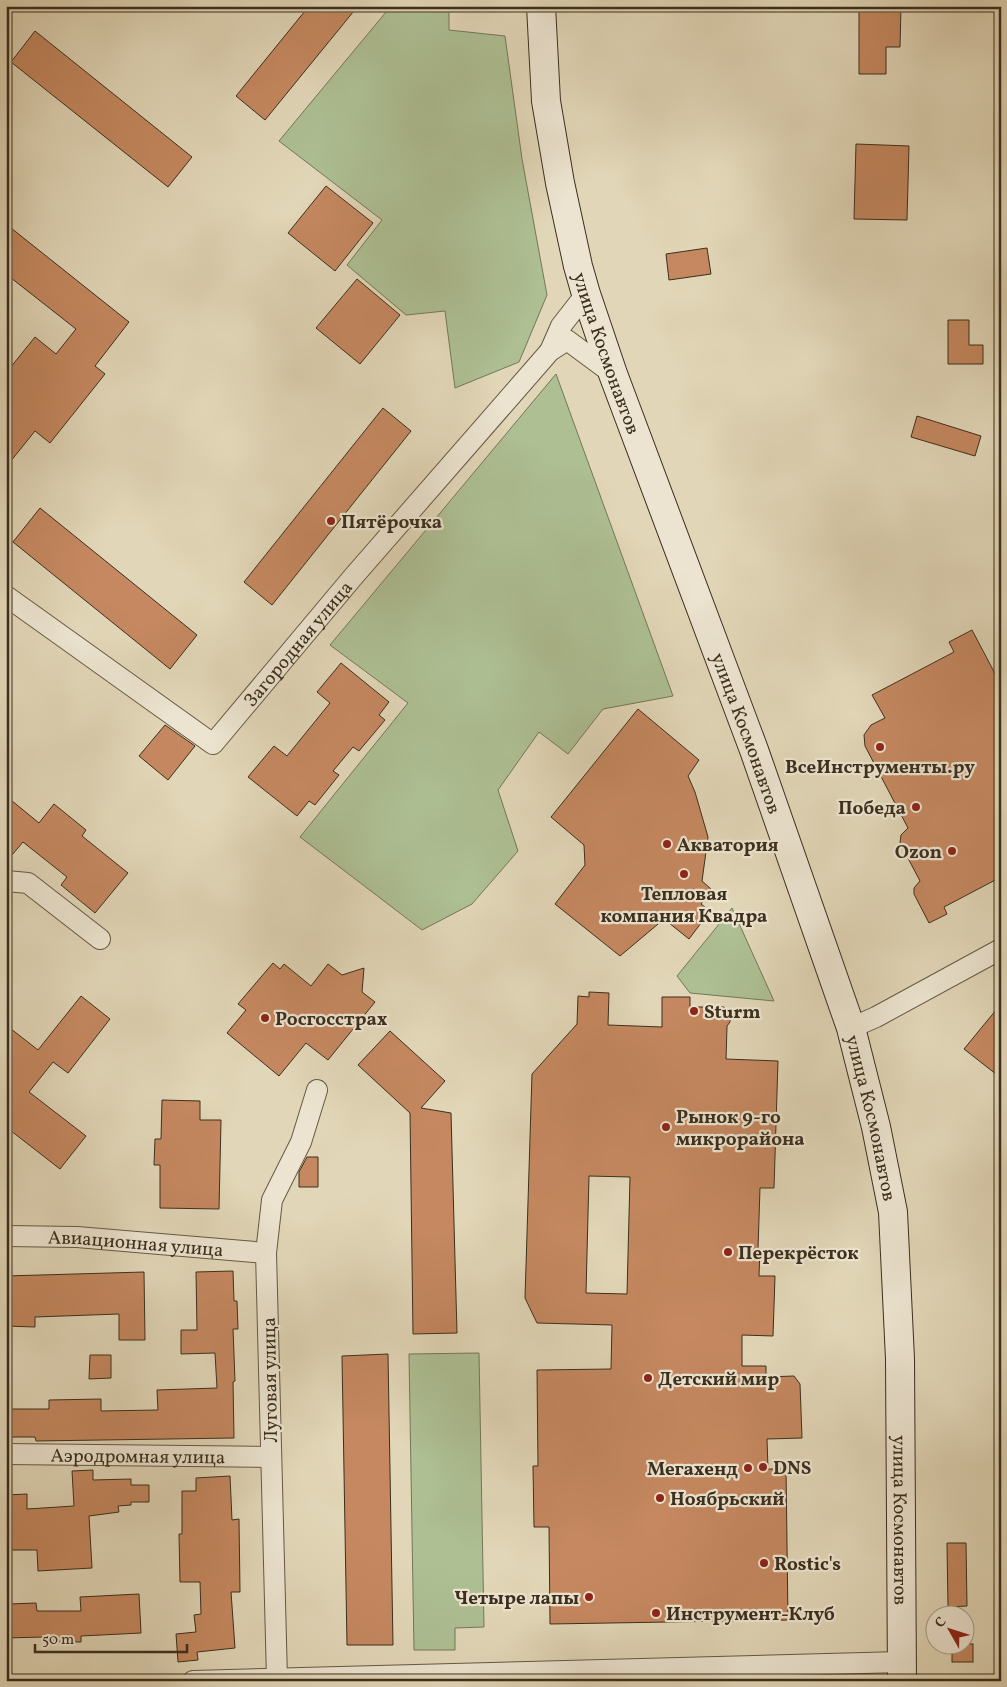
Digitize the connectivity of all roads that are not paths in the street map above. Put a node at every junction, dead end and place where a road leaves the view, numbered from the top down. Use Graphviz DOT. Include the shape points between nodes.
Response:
graph roads {
  1 [pos="541,6"];
  2 [pos="586,294"];
  3 [pos="550,351"];
  4 [pos="613,374"];
  5 [pos="6,596"];
  6 [pos="6,880"];
  7 [pos="100,940"];
  8 [pos="1001,949"];
  9 [pos="851,1028"];
  10 [pos="317,1090"];
  11 [pos="6,1236"];
  12 [pos="266,1253"];
  13 [pos="6,1454"];
  14 [pos="271,1457"];
  15 [pos="902,1672"];
  16 [pos="522,1677"];
  17 [pos="277,1679"];
  18 [pos="193,1681"];
  1 -- 2 [label="main road, улица Космонавтов" via="548,110 560,184"];
  2 -- 3 [label="street, Загородная улица" via="561,326"];
  2 -- 4 [label="main road, улица Космонавтов"];
  3 -- 4 [label="street, Загородная улица" via="567,340"];
  3 -- 5 [label="street, Загородная улица" via="352,577 213,744"];
  4 -- 9 [label="main road, улица Космонавтов" via="754,750"];
  6 -- 7 [label="street" via="28,883"];
  8 -- 9 [label="street"];
  9 -- 15 [label="main road, улица Космонавтов" via="893,1212 900,1359"];
  10 -- 12 [label="street, Луговая улица" via="301,1142 272,1200"];
  11 -- 12 [label="street, Авиационная улица" via="77,1237"];
  12 -- 14 [label="street, Луговая улица"];
  13 -- 14 [label="street, Аэродромная улица"];
  14 -- 17 [label="street, Луговая улица"];
  15 -- 16 [label="street"];
  16 -- 17 [label="street"];
  17 -- 18 [label="street"];
}
